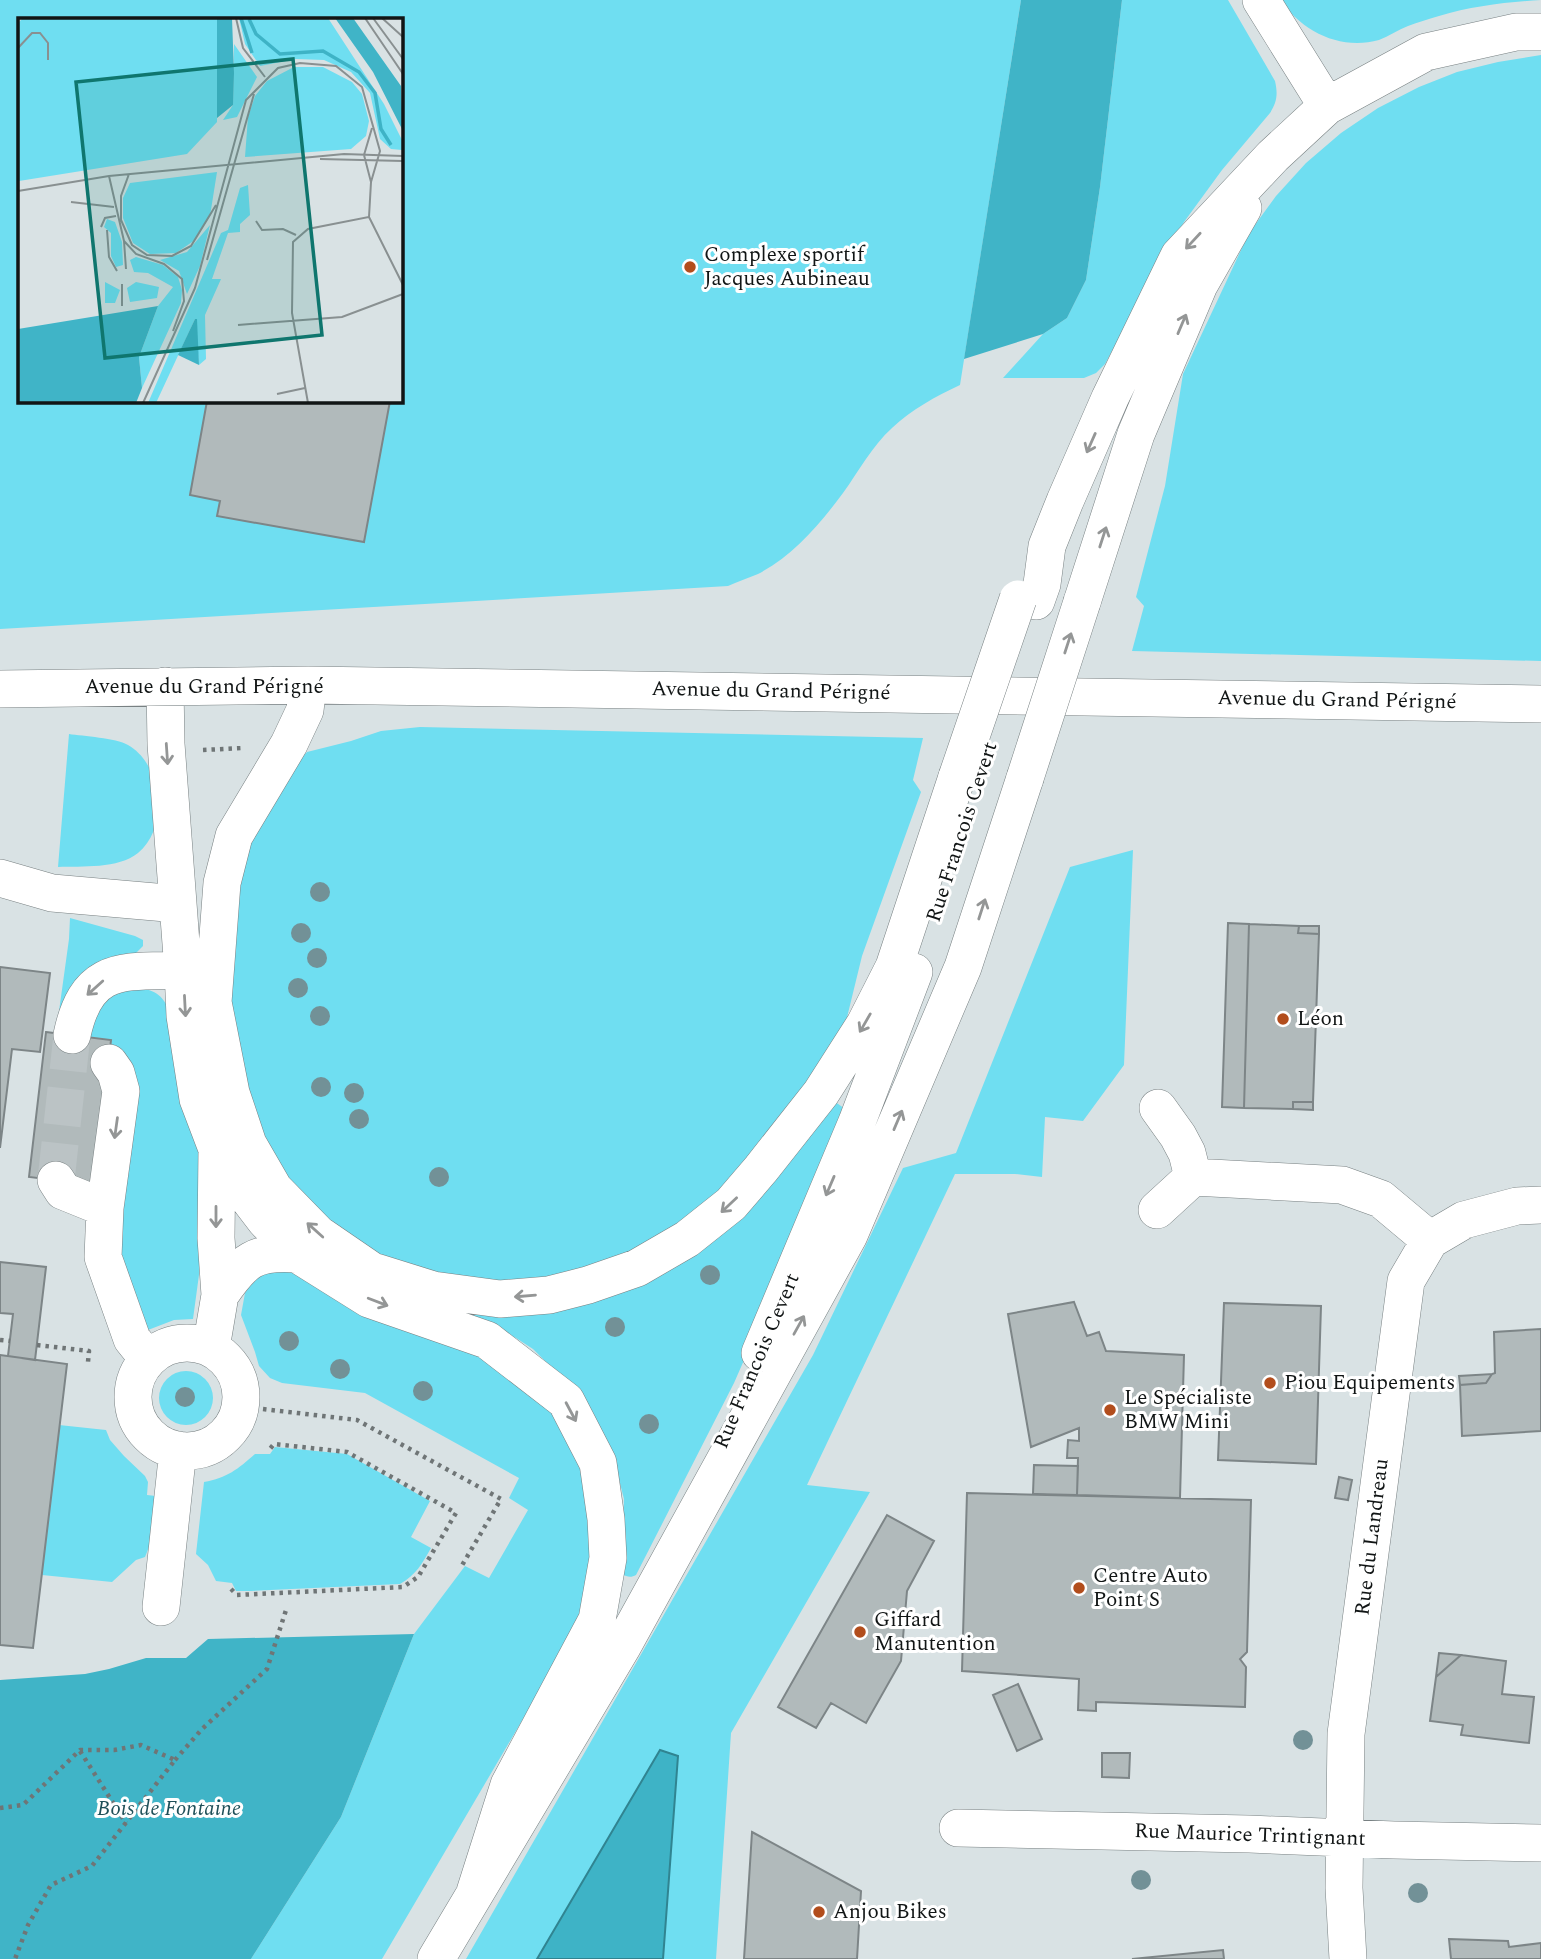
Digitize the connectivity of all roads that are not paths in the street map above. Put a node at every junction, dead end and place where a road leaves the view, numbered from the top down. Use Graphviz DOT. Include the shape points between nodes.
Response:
graph roads {
  1 [pos="1261,0"];
  2 [pos="1541,32"];
  3 [pos="1327,106"];
  4 [pos="1273,156"];
  5 [pos="308,685"];
  6 [pos="165,686"];
  7 [pos="0,689"];
  8 [pos="1541,704"];
  9 [pos="968,777"];
  10 [pos="0,878"];
  11 [pos="178,904"];
  12 [pos="183,970"];
  13 [pos="72,1035"];
  14 [pos="108,1063"];
  15 [pos="1158,1108"];
  16 [pos="217,1149"];
  17 [pos="1193,1177"];
  18 [pos="56,1180"];
  19 [pos="1541,1205"];
  20 [pos="105,1208"];
  21 [pos="1157,1210"];
  22 [pos="1430,1240"];
  23 [pos="297,1254"];
  24 [pos="220,1295"];
  25 [pos="211,1348"];
  26 [pos="148,1359"];
  27 [pos="178,1451"];
  28 [pos="683,1535"];
  29 [pos="161,1607"];
  30 [pos="958,1828"];
  31 [pos="1345,1837"];
  32 [pos="1541,1843"];
  33 [pos="475,1892"];
  34 [pos="436,1959"];
  35 [pos="1348,1959"];
  1 -- 3 [label="street"];
  2 -- 3 [label="street, Rue Francois Cevert" via="1516,32 1426,52"];
  3 -- 4 [label="street, Rue Francois Cevert"];
  4 -- 9 [label="street, Rue Francois Cevert, one-way, bridge" via="1179,256 1110,398 1047,546 1023,583 1027,600"];
  28 -- 4 [label="street, Rue Francois Cevert, one-way, bridge" via="849,1235 963,967 1136,434 1199,285"];
  5 -- 6 [label="street, Avenue du Grand Périgné"];
  5 -- 8 [label="street, Avenue du Grand Périgné"];
  9 -- 5 [label="street, one-way" via="894,967 865,1024 821,1093 731,1205 687,1239 637,1268 588,1285 549,1295 499,1298 433,1290 372,1271 318,1234 274,1189 248,1144 231,1093 213,1002 222,883 234,836 289,744 305,710"];
  6 -- 7 [label="street, Avenue du Grand Périgné"];
  6 -- 11 [label="street, one-way"];
  9 -- 28 [label="street, Rue Francois Cevert, one-way" via="936,915 862,1110"];
  10 -- 11 [label="street" via="52,893"];
  11 -- 12 [label="street"];
  12 -- 13 [label="street, one-way" via="119,973 104,979 83,999"];
  12 -- 16 [label="street, one-way" via="198,1099"];
  14 -- 20 [label="street, one-way" via="121,1091"];
  15 -- 17 [label="street" via="1187,1153"];
  16 -- 23 [label="street" via="239,1186"];
  16 -- 24 [label="street, one-way"];
  17 -- 21 [label="street"];
  17 -- 22 [label="street" via="1342,1185 1381,1199"];
  18 -- 20 [label="street" via="63,1191"];
  19 -- 22 [label="street, Rue du Landreau" via="1517,1206 1464,1220"];
  20 -- 26 [label="street" via="103,1257 132,1339"];
  22 -- 31 [label="street, Rue du Landreau" via="1406,1281 1346,1734"];
  23 -- 24 [label="street" via="267,1254 252,1260 237,1269"];
  23 -- 33 [label="street, one-way" via="369,1299 487,1340 566,1401 598,1463 608,1558 597,1620 509,1785"];
  24 -- 25 [label="street"];
  25 -- 26 [label="street" via="177,1344"];
  25 -- 27 [label="street" via="235,1371 241,1388 239,1413 226,1436 212,1446"];
  26 -- 27 [label="street" via="135,1382 134,1411 150,1437"];
  27 -- 29 [label="street"];
  28 -- 33 [label="street, Rue Francois Cevert" via="622,1647"];
  30 -- 31 [label="street, Rue Maurice Trintignant"];
  31 -- 32 [label="street, Rue Maurice Trintignant"];
  31 -- 35 [label="street, Rue du Landreau"];
  33 -- 34 [label="street, Rue Francois Cevert"];
}
